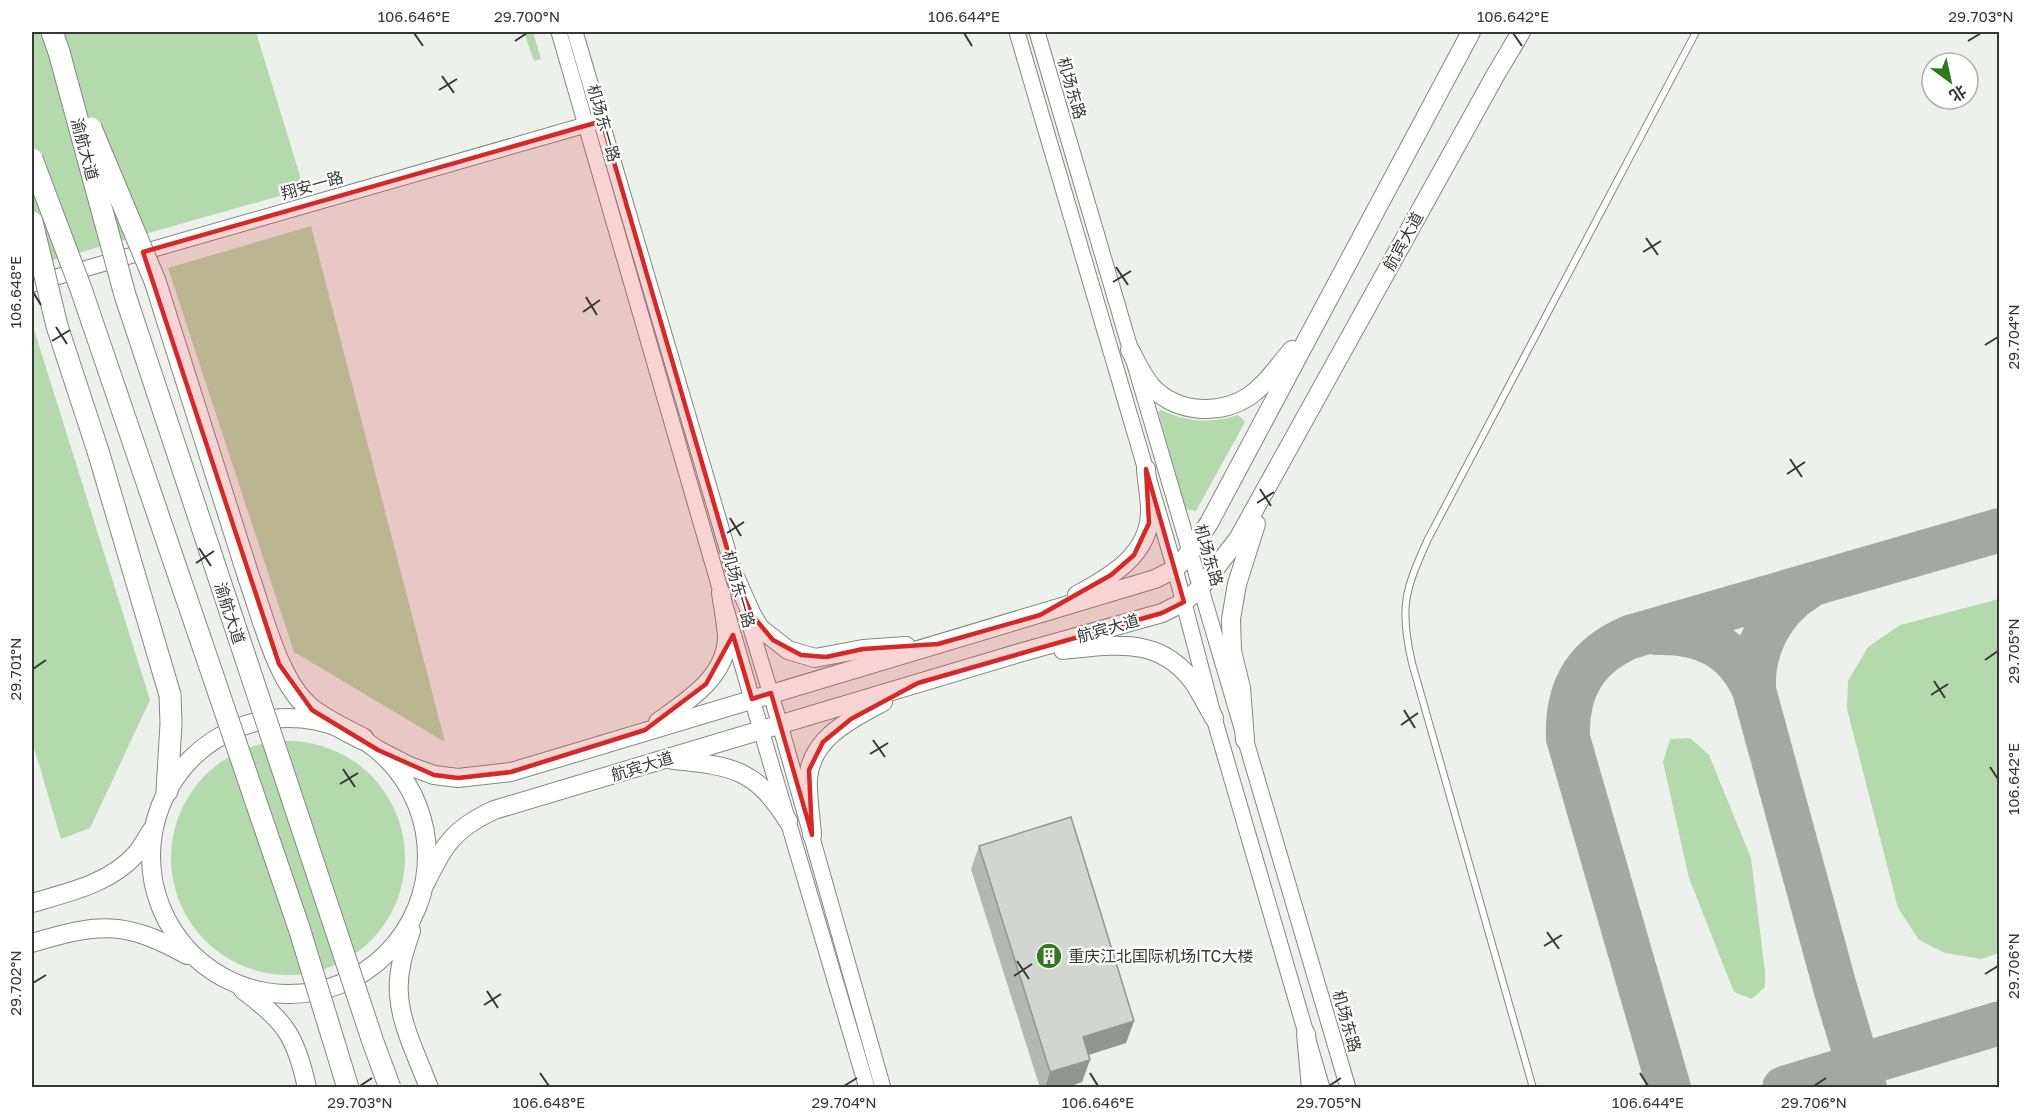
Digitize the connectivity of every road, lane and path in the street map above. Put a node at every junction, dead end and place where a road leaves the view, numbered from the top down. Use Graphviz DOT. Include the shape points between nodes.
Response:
graph roads {
  1 [pos="52,32"];
  2 [pos="559,32"];
  3 [pos="575,32"];
  4 [pos="1017,32"];
  5 [pos="1037,32"];
  6 [pos="1471,32"];
  7 [pos="1521,32"];
  8 [pos="1696,32"];
  9 [pos="59,52"];
  10 [pos="602,121"];
  11 [pos="586,125"];
  12 [pos="32,159"];
  13 [pos="32,222"];
  14 [pos="32,284"];
  15 [pos="1319,316"];
  16 [pos="1130,350"];
  17 [pos="1146,469"];
  18 [pos="1270,480"];
  19 [pos="1190,554"];
  20 [pos="1175,569"];
  21 [pos="736,579"];
  22 [pos="1200,588"];
  23 [pos="721,593"];
  24 [pos="1184,602"];
  25 [pos="1070,605"];
  26 [pos="1040,615"];
  27 [pos="938,644"];
  28 [pos="1019,653"];
  29 [pos="918,684"];
  30 [pos="771,693"];
  31 [pos="752,699"];
  32 [pos="1214,718"];
  33 [pos="780,724"];
  34 [pos="645,730"];
  35 [pos="761,730"];
  36 [pos="1245,740"];
  37 [pos="370,745"];
  38 [pos="665,759"];
  39 [pos="167,791"];
  40 [pos="788,821"];
  41 [pos="154,827"];
  42 [pos="812,836"];
  43 [pos="422,892"];
  44 [pos="32,903"];
  45 [pos="32,943"];
  46 [pos="200,962"];
  47 [pos="232,982"];
  48 [pos="1306,1034"];
  49 [pos="307,1088"];
  50 [pos="348,1088"];
  51 [pos="390,1088"];
  52 [pos="429,1088"];
  53 [pos="867,1088"];
  54 [pos="883,1088"];
  55 [pos="1311,1088"];
  56 [pos="1322,1088"];
  57 [pos="1348,1088"];
  58 [pos="1533,1088"];
  1 -- 9 [label="highway, 渝航大道"];
  2 -- 11 [label="street, 机场东一路"];
  3 -- 10 [label="street, 机场东一路"];
  4 -- 17 [label="street"];
  5 -- 16 [label="street, 机场东路"];
  6 -- 15 [label="main road, 航宾大道"];
  7 -- 18 [label="main road, 航宾大道"];
  8 -- 58 [label="lane" via="1428,539 1411,576 1406,598 1404,618 1412,663"];
  9 -- 37 [label="highway, bridge" via="155,281 279,664 299,698 312,710"];
  9 -- 51 [label="highway, 渝航大道, bridge" via="125,296"];
  10 -- 11 [label="street, 翔安一路"];
  10 -- 21 [label="street, 机场东一路"];
  11 -- 14 [label="street, 翔安一路"];
  11 -- 23 [label="street, 机场东一路"];
  12 -- 50 [label="highway, bridge" via="81,289 292,905"];
  13 -- 39 [label="highway, bridge" via="57,326 170,695"];
  15 -- 16 [label="main road" via="1260,387 1220,408 1190,408 1163,397 1144,377"];
  15 -- 19 [label="main road, 航宾大道"];
  16 -- 19 [label="street, 机场东路"];
  17 -- 20 [label="street"];
  17 -- 26 [label="main road" via="1149,523 1134,555 1111,575"];
  18 -- 22 [label="main road, 航宾大道" via="1238,539"];
  18 -- 36 [label="main road" via="1233,601 1232,651 1241,688"];
  19 -- 20 [label="main road, 航宾大道"];
  19 -- 22 [label="street, 机场东路"];
  20 -- 24 [label="street"];
  20 -- 25 [label="main road, 航宾大道"];
  21 -- 27 [label="main road" via="760,628 801,655 814,658 863,649"];
  21 -- 30 [label="street, 机场东一路"];
  22 -- 24 [label="main road, 航宾大道"];
  22 -- 36 [label="street, 机场东路"];
  23 -- 31 [label="street, 机场东一路"];
  23 -- 34 [label="main road" via="727,636 715,671 695,695"];
  24 -- 28 [label="main road, 航宾大道" via="1162,613"];
  24 -- 32 [label="street"];
  25 -- 26 [label="main road, 航宾大道"];
  25 -- 28 [label="main road" via="1096,607 1100,620"];
  26 -- 27 [label="main road, 航宾大道"];
  27 -- 30 [label="main road, 航宾大道"];
  28 -- 29 [label="main road, 航宾大道"];
  28 -- 32 [label="main road" via="1125,644 1149,649 1185,673"];
  29 -- 33 [label="main road, 航宾大道"];
  29 -- 42 [label="main road" via="851,719 823,742 813,759 808,781"];
  30 -- 31 [label="main road, 航宾大道"];
  30 -- 33 [label="street, 机场东一路"];
  31 -- 34 [label="main road, 航宾大道"];
  31 -- 35 [label="street, 机场东一路"];
  32 -- 48 [label="street"];
  33 -- 35 [label="main road, 航宾大道"];
  33 -- 42 [label="street, 机场东一路"];
  34 -- 37 [label="main road, 航宾大道" via="511,772 458,778 434,775"];
  35 -- 38 [label="main road, 航宾大道"];
  35 -- 40 [label="street, 机场东一路"];
  36 -- 57 [label="street, 机场东路"];
  37 -- 39 [label="main road, 航宾大道" via="328,724 286,718 262,721 238,728 197,753"];
  37 -- 43 [label="main road" via="403,778 420,811 427,848"];
  38 -- 40 [label="main road" via="721,765 751,778 775,800"];
  38 -- 43 [label="main road, 航宾大道" via="494,810 476,819 448,841"];
  39 -- 41 [label="main road, 航宾大道"];
  40 -- 53 [label="street, 机场东一路"];
  41 -- 44 [label="main road" via="137,853 105,879"];
  41 -- 46 [label="main road" via="151,864 158,901 175,934"];
  42 -- 54 [label="street, 机场东一路"];
  43 -- 47 [label="main road" via="404,933 393,947 367,970 337,986 287,994 268,993"];
  43 -- 52 [label="main road" via="403,958 398,992 400,1010"];
  45 -- 46 [label="main road" via="74,931 119,928 142,933"];
  46 -- 47 [label="main road"];
  47 -- 49 [label="main road" via="265,1006 290,1034"];
  48 -- 55 [label="main road"];
  48 -- 56 [label="street"];
}
